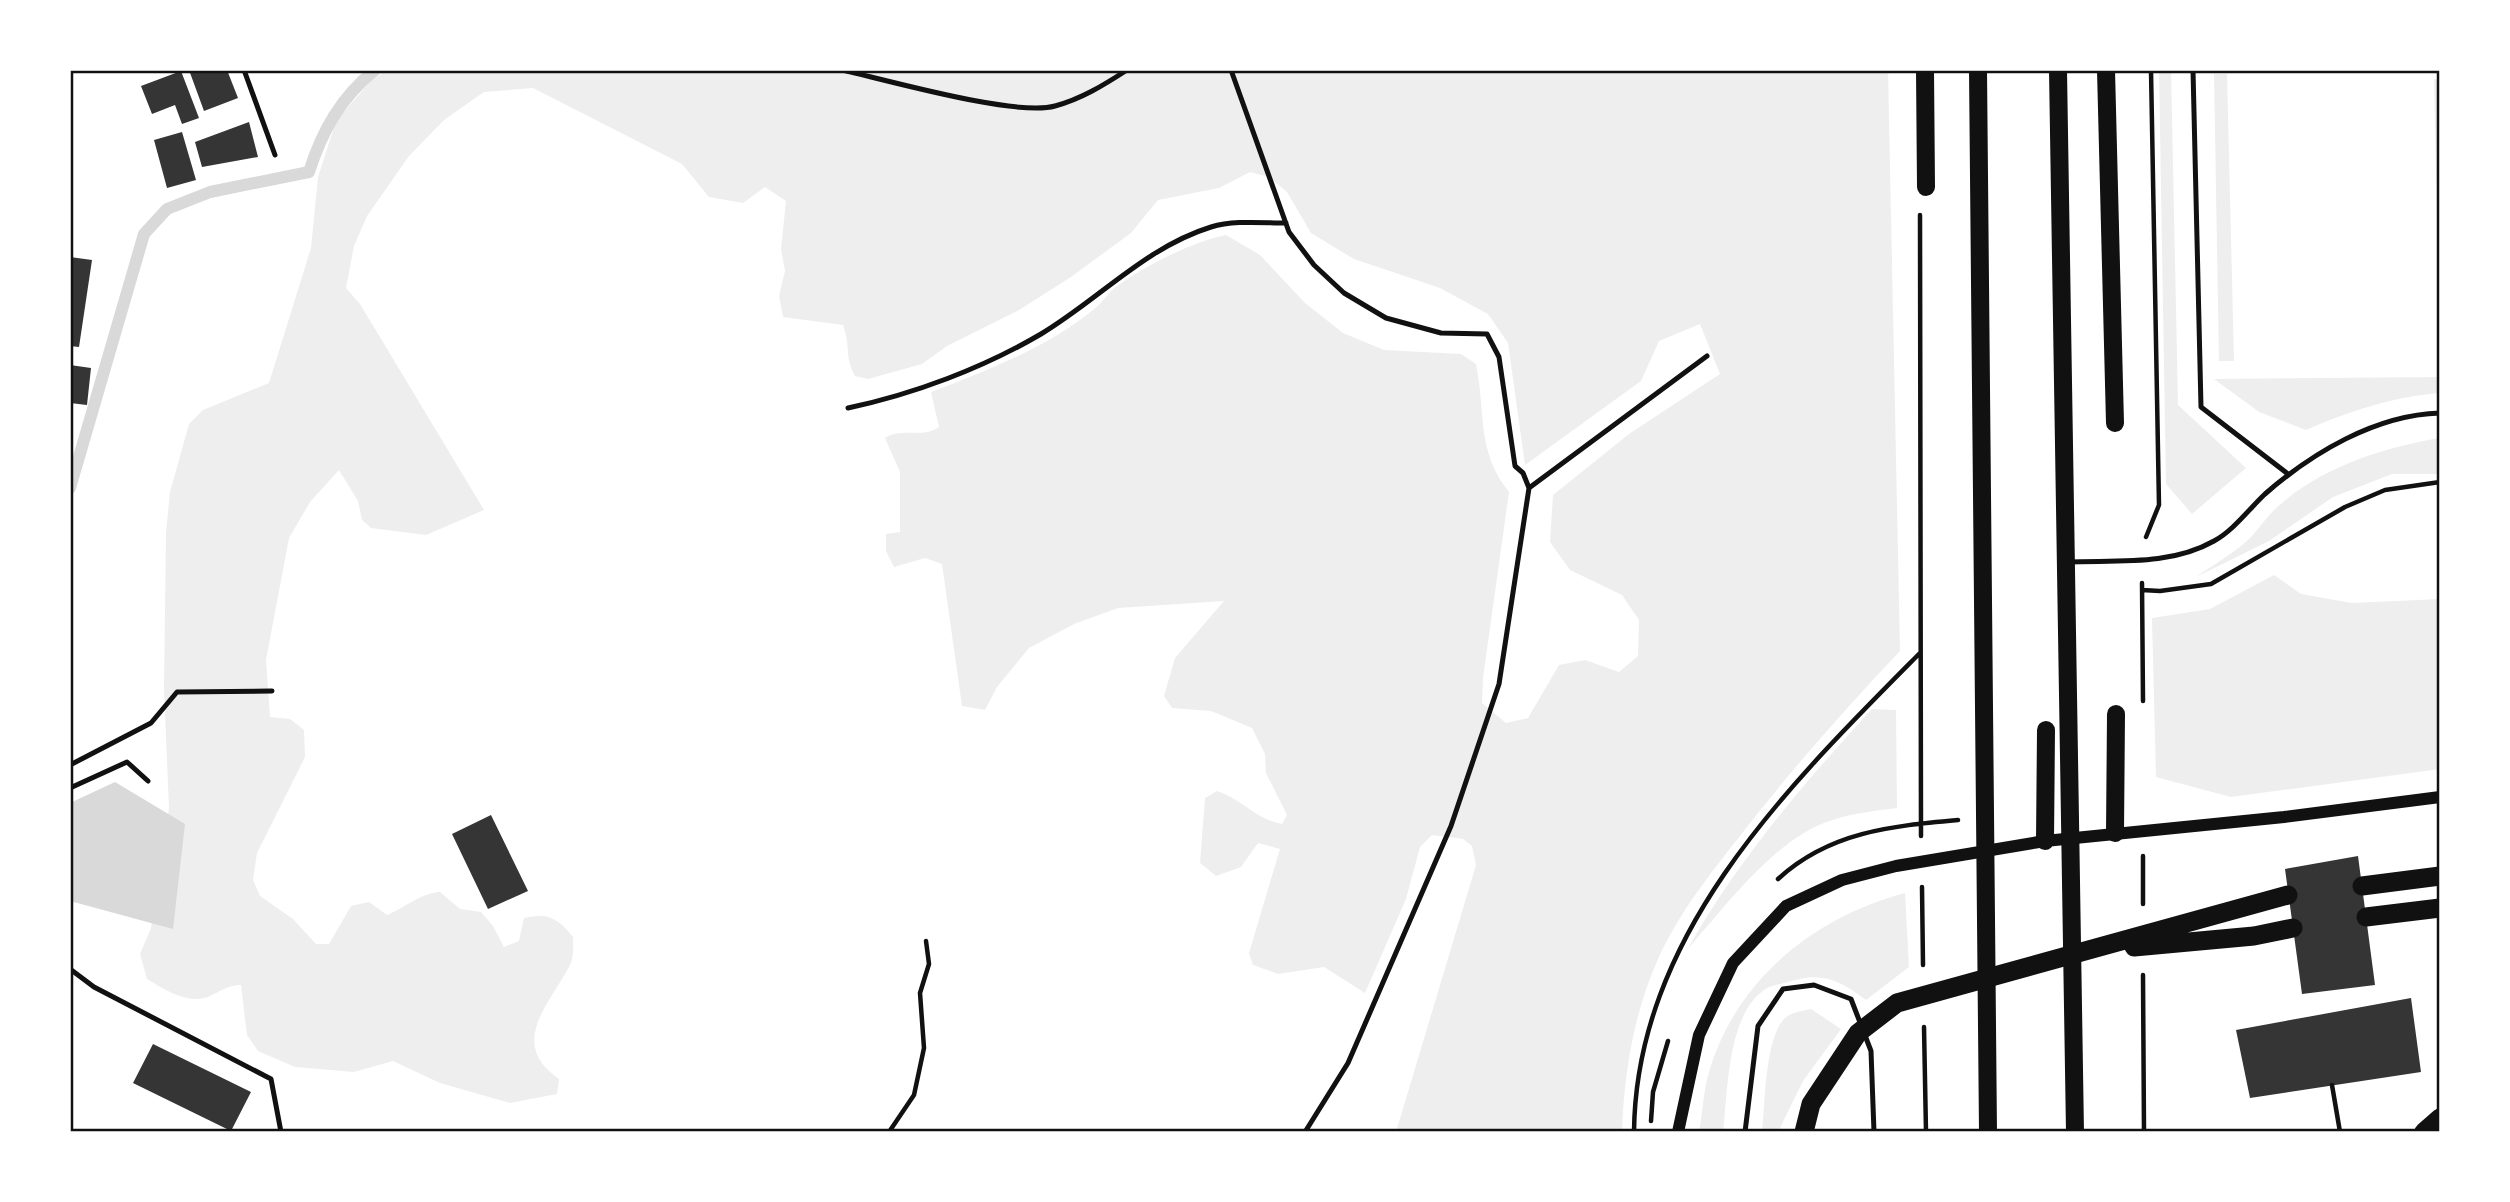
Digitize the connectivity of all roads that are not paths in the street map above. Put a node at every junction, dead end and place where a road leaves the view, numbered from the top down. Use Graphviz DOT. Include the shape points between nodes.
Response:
graph roads {
  1 [pos="244,70"];
  2 [pos="842,70"];
  3 [pos="1127,70"];
  4 [pos="1231,70"];
  5 [pos="1925,70"];
  6 [pos="1978,70"];
  7 [pos="2058,70"];
  8 [pos="2106,70"];
  9 [pos="2193,70"];
  10 [pos="275,155"];
  11 [pos="1926,187"];
  12 [pos="1286,223"];
  13 [pos="1707,356"];
  14 [pos="848,408"];
  15 [pos="2440,413"];
  16 [pos="2115,423"];
  17 [pos="2288,474"];
  18 [pos="1529,488"];
  19 [pos="2065,562"];
  20 [pos="272,691"];
  21 [pos="2116,714"];
  22 [pos="2046,730"];
  23 [pos="70,765"];
  24 [pos="148,781"];
  25 [pos="70,788"];
  26 [pos="2440,797"];
  27 [pos="2115,833"];
  28 [pos="2045,841"];
  29 [pos="2440,876"];
  30 [pos="2362,886"];
  31 [pos="2288,895"];
  32 [pos="2440,908"];
  33 [pos="2366,917"];
  34 [pos="2293,928"];
  35 [pos="2084,952"];
  36 [pos="70,969"];
  37 [pos="2440,1118"];
  38 [pos="281,1132"];
  39 [pos="1305,1132"];
  40 [pos="1678,1132"];
  41 [pos="1745,1132"];
  42 [pos="1806,1132"];
  43 [pos="1874,1132"];
  44 [pos="1989,1132"];
  45 [pos="2074,1132"];
  46 [pos="2424,1132"];
  1 -- 10 [label="lane"];
  2 -- 3 [label="lane" via="1022,109 1053,107 1098,89"];
  4 -- 12 [label="lane"];
  5 -- 11 [label="main road"];
  6 -- 44 [label="main road"];
  7 -- 19 [label="main road"];
  8 -- 16 [label="main road"];
  9 -- 17 [label="lane" via="2201,407"];
  12 -- 14 [label="lane" via="1213,226 1107,284 1079,310 1039,335 894,398"];
  12 -- 18 [label="lane" via="1324,274 1344,293 1385,318 1441,333 1487,334 1499,356 1515,466"];
  13 -- 18 [label="lane"];
  15 -- 17 [label="lane" via="2371,428"];
  17 -- 19 [label="lane" via="2216,540 2190,552 2160,560"];
  18 -- 39 [label="lane" via="1499,684 1451,826 1348,1063"];
  19 -- 45 [label="main road"];
  20 -- 23 [label="lane" via="177,692 151,723"];
  21 -- 27 [label="main road"];
  22 -- 28 [label="main road"];
  24 -- 25 [label="lane" via="127,762"];
  26 -- 27 [label="street"];
  27 -- 28 [label="street"];
  28 -- 40 [label="street" via="1896,866 1842,880 1786,906 1727,975 1699,1035"];
  29 -- 30 [label="highway"];
  31 -- 35 [label="highway"];
  32 -- 33 [label="highway"];
  34 -- 35 [label="highway"];
  35 -- 42 [label="highway" via="1897,1003 1858,1033 1811,1104"];
  36 -- 38 [label="lane" via="94,987 271,1079"];
  37 -- 46 [label="highway"];
  41 -- 43 [label="lane" via="1758,1026 1783,989 1814,985 1851,999 1871,1051"];
}
